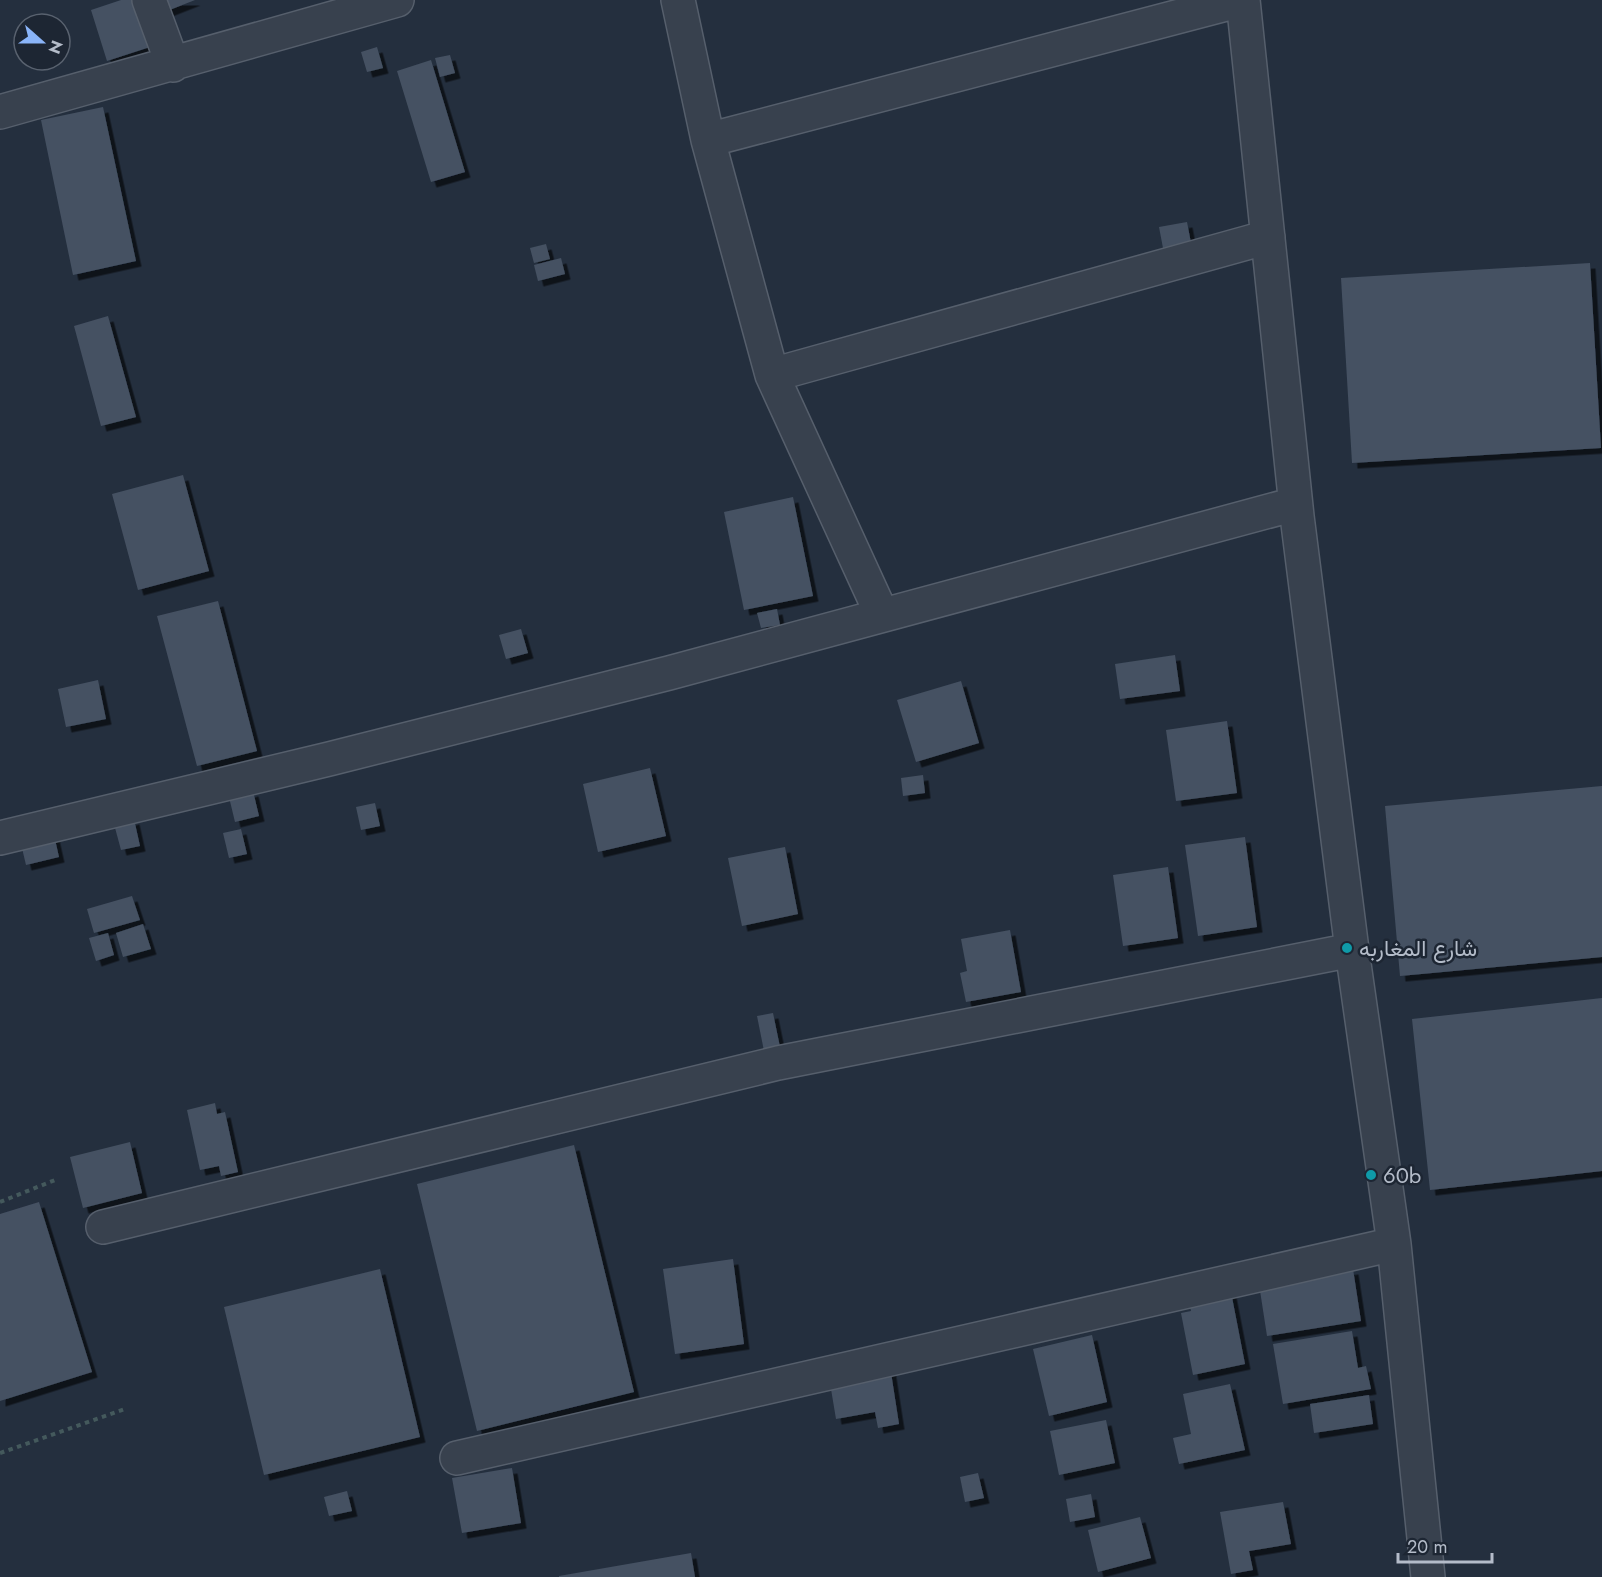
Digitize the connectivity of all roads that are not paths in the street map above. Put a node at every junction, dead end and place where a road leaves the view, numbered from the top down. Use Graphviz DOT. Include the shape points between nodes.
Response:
graph roads {
  1 [pos="148,0"];
  2 [pos="678,0"];
  3 [pos="1242,0"];
  4 [pos="383,2"];
  5 [pos="173,65"];
  6 [pos="0,112"];
  7 [pos="708,140"];
  8 [pos="1268,237"];
  9 [pos="772,375"];
  10 [pos="1295,504"];
  11 [pos="882,615"];
  12 [pos="0,837"];
  13 [pos="1352,950"];
  14 [pos="103,1227"];
  15 [pos="1394,1244"];
  16 [pos="457,1458"];
  17 [pos="1428,1577"];
  1 -- 5 [label="street"];
  2 -- 7 [label="street"];
  3 -- 7 [label="street"];
  3 -- 8 [label="street"];
  4 -- 5 [label="street"];
  5 -- 6 [label="street"];
  7 -- 9 [label="street"];
  8 -- 9 [label="street"];
  8 -- 10 [label="street"];
  9 -- 11 [label="street"];
  10 -- 11 [label="street"];
  10 -- 13 [label="street"];
  11 -- 12 [label="street" via="329,759"];
  13 -- 14 [label="street" via="778,1063"];
  13 -- 15 [label="street"];
  15 -- 16 [label="street"];
  15 -- 17 [label="street"];
}
